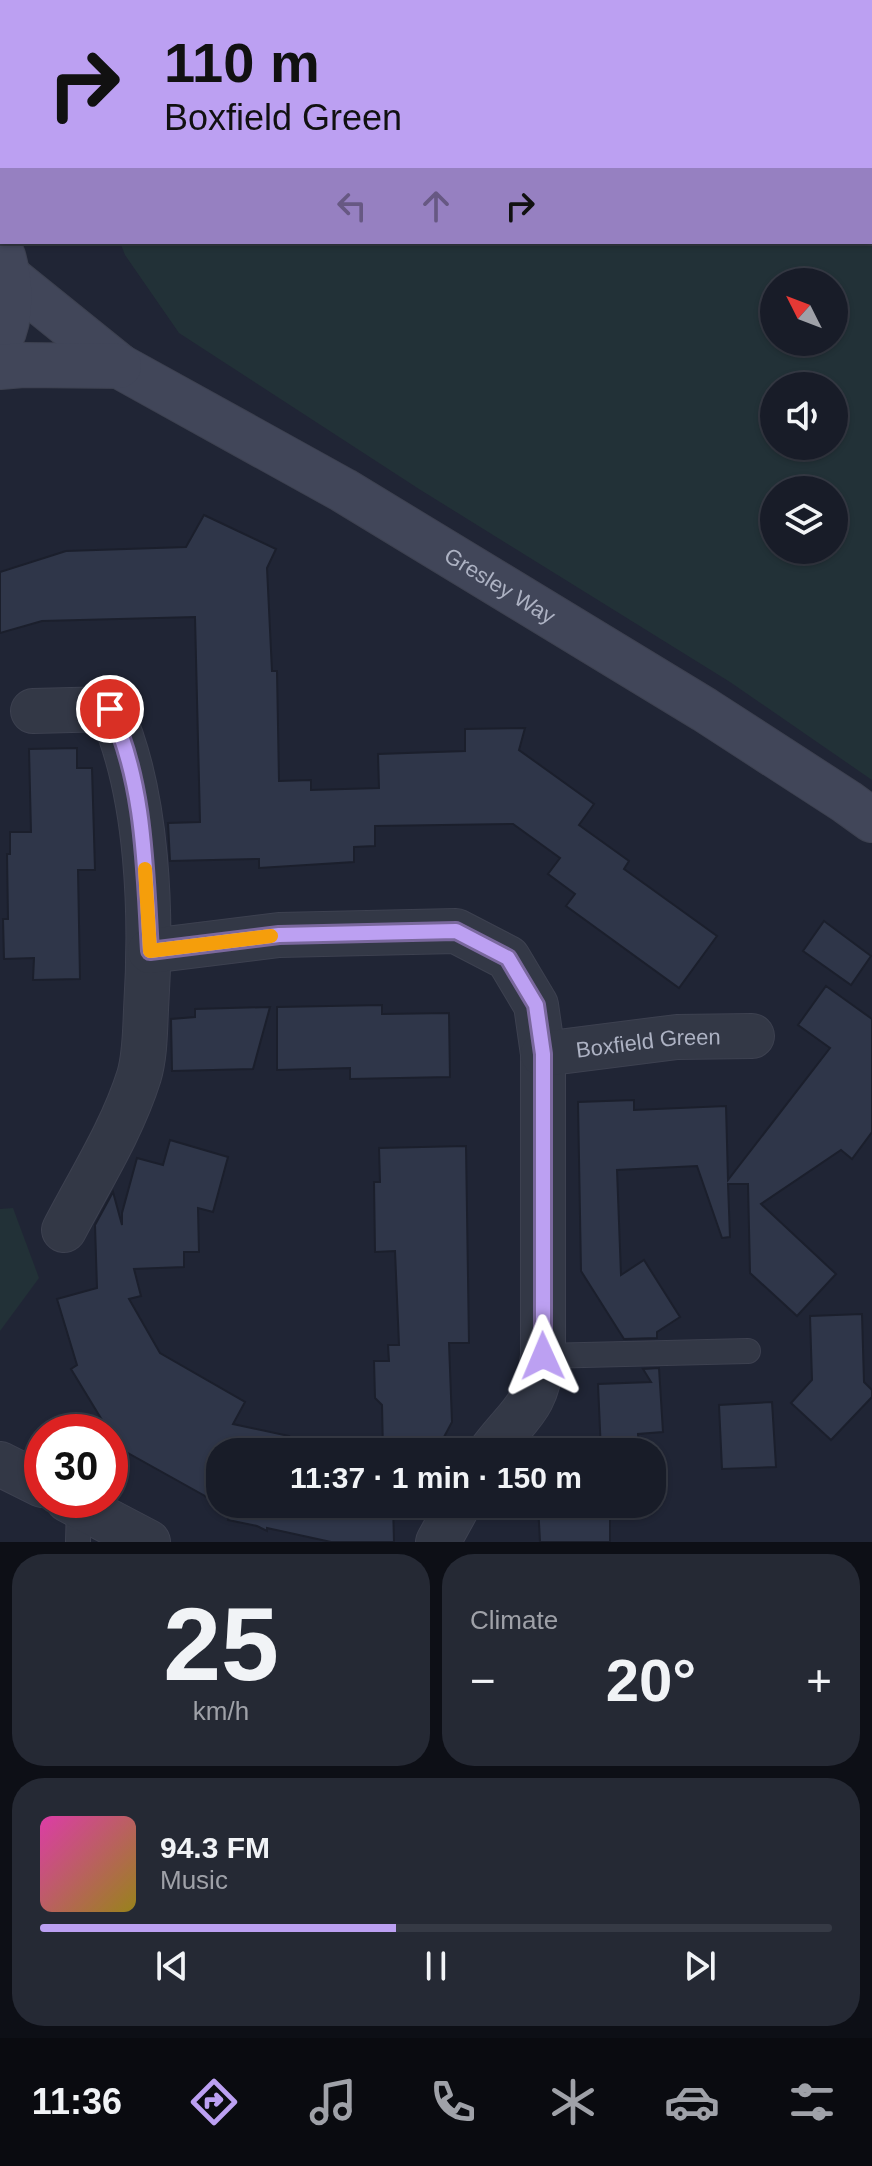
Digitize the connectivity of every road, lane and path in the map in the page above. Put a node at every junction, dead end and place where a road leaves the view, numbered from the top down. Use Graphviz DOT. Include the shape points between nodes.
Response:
graph roads {
  1 [pos="3,257"];
  2 [pos="0,341"];
  3 [pos="119,366"];
  4 [pos="0,367"];
  5 [pos="33,711"];
  6 [pos="872,820"];
  7 [pos="150,951"];
  8 [pos="752,1036"];
  9 [pos="543,1054"];
  10 [pos="64,1230"];
  11 [pos="748,1351"];
  12 [pos="543,1356"];
  13 [pos="502,1438"];
  14 [pos="0,1464"];
  15 [pos="24,1480"];
  16 [pos="91,1518"];
  17 [pos="451,1518"];
  18 [pos="148,1542"];
  19 [pos="438,1542"];
  1 -- 2 [label="street" via="6,329"];
  1 -- 3 [label="street, Gresley Way"];
  3 -- 4 [label="street, Gresley Way"];
  3 -- 6 [label="street, Gresley Way" via="343,490 705,710"];
  5 -- 7 [label="street" via="110,709 124,740 142,835"];
  7 -- 9 [label="street, Boxfield Green" via="279,935 456,931 508,958 536,1005"];
  7 -- 10 [label="street" via="140,1074"];
  8 -- 9 [label="street, Boxfield Green" via="677,1037"];
  9 -- 12 [label="street, Boxfield Green"];
  11 -- 12 [label="lane"];
  12 -- 13 [label="street, Boxfield Green" via="531,1403"];
  14 -- 15 [label="street"];
  16 -- 18 [label="street"];
  17 -- 19 [label="street"];
}
